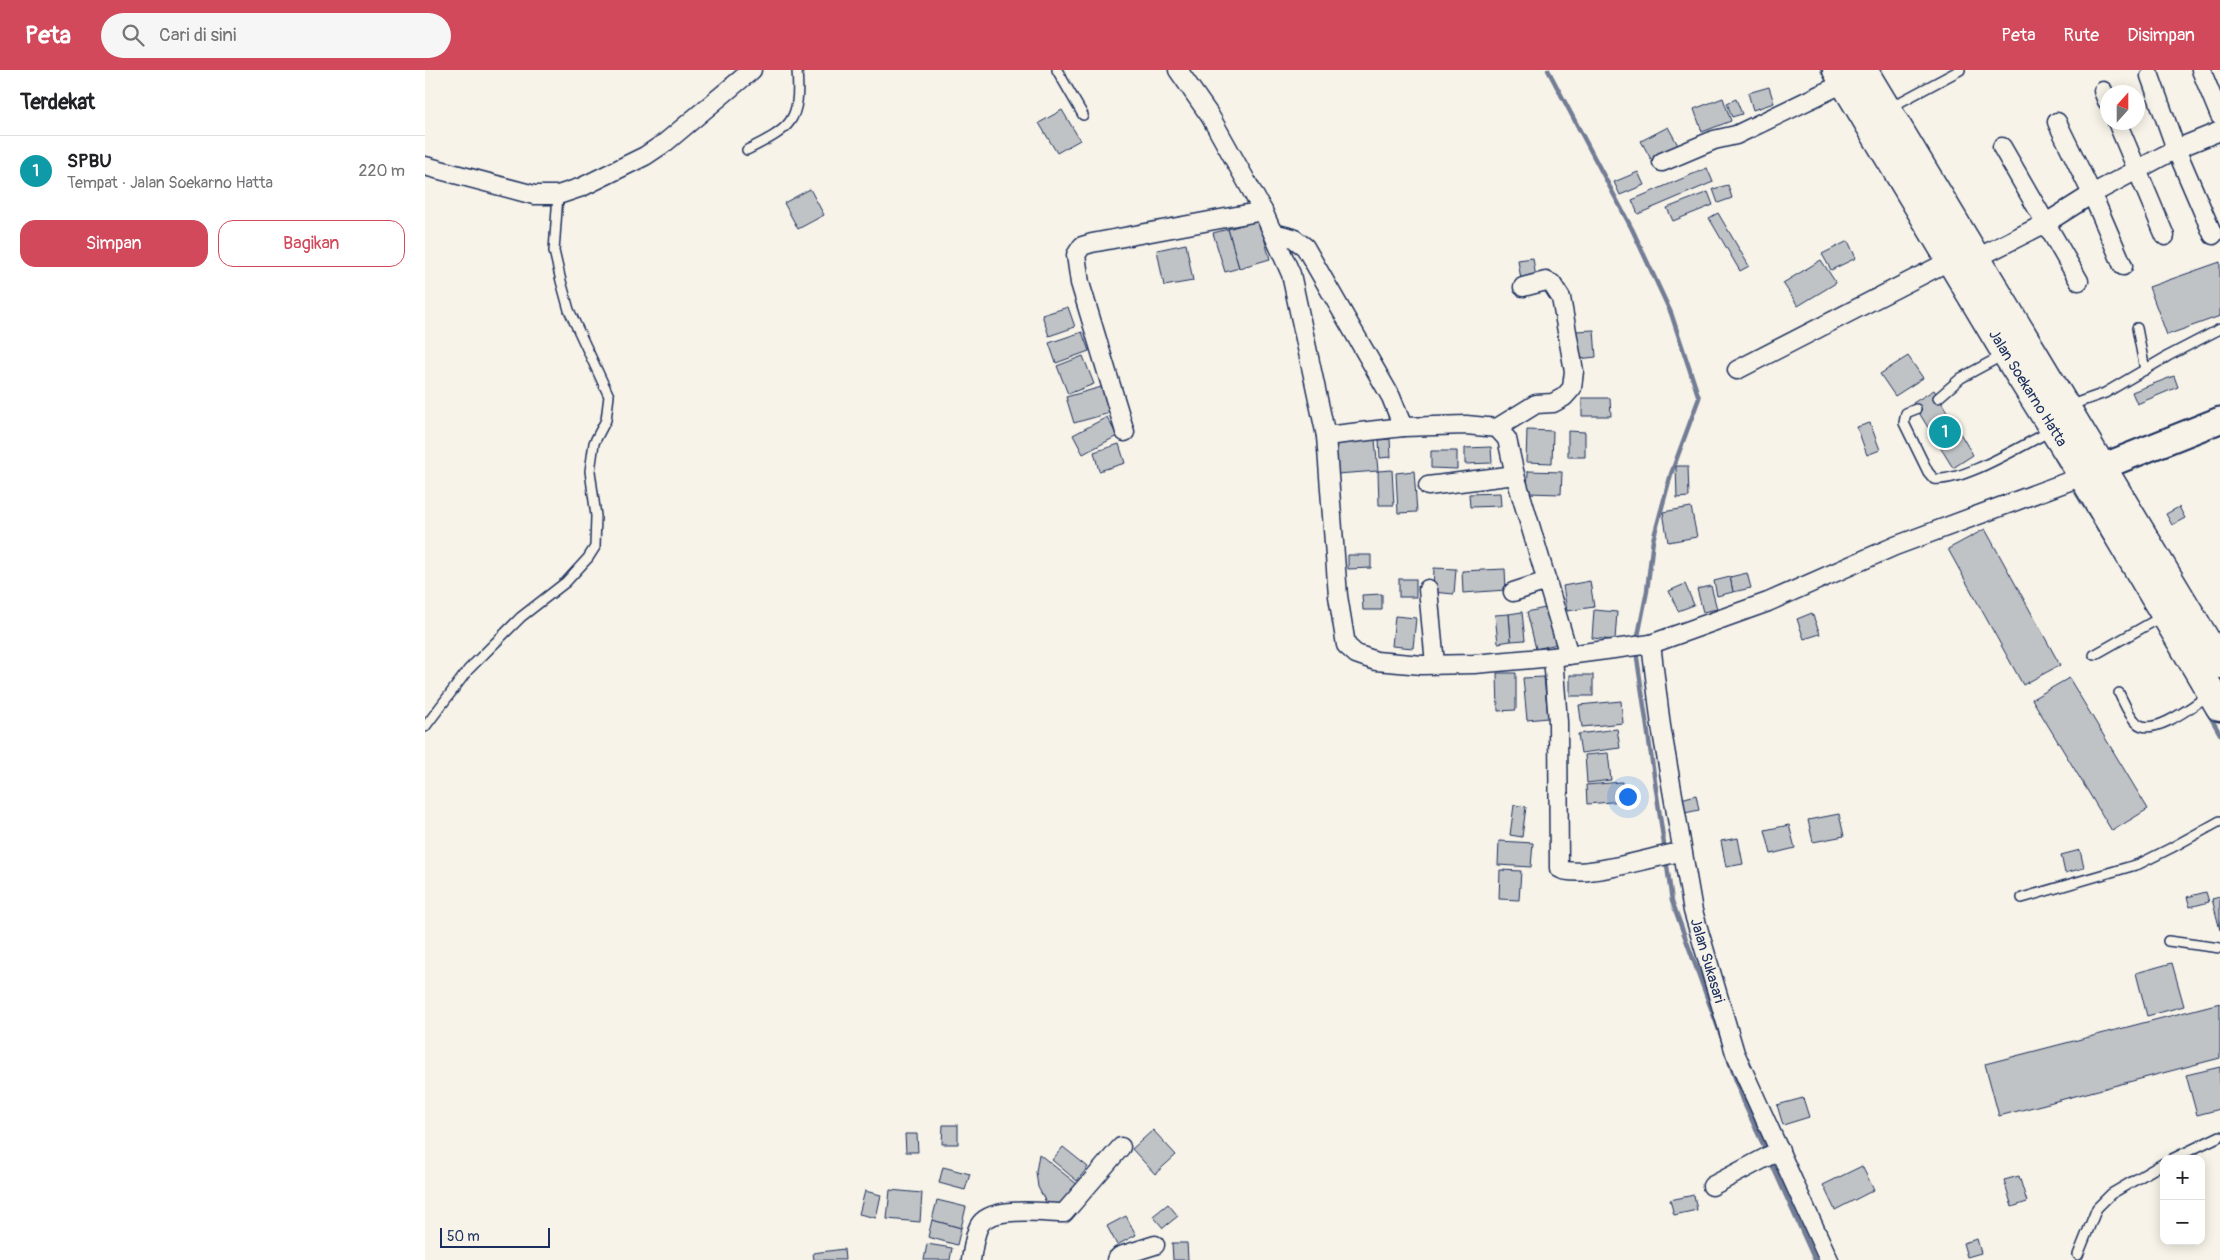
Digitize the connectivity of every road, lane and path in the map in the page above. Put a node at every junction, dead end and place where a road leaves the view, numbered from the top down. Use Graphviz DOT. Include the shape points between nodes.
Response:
graph roads {
  1 [pos="752,70"];
  2 [pos="797,70"];
  3 [pos="1057,70"];
  4 [pos="1178,70"];
  5 [pos="1960,70"];
  6 [pos="2201,70"];
  7 [pos="2150,76"];
  8 [pos="1845,77"];
  9 [pos="1887,110"];
  10 [pos="1083,115"];
  11 [pos="2220,116"];
  12 [pos="2057,122"];
  13 [pos="2120,130"];
  14 [pos="2220,131"];
  15 [pos="2002,147"];
  16 [pos="2176,149"];
  17 [pos="747,150"];
  18 [pos="1662,162"];
  19 [pos="425,166"];
  20 [pos="2137,171"];
  21 [pos="2092,194"];
  22 [pos="558,195"];
  23 [pos="1263,211"];
  24 [pos="2041,226"];
  25 [pos="1273,232"];
  26 [pos="2213,235"];
  27 [pos="2165,236"];
  28 [pos="1968,257"];
  29 [pos="2123,266"];
  30 [pos="2079,281"];
  31 [pos="1523,287"];
  32 [pos="2137,328"];
  33 [pos="2220,329"];
  34 [pos="2006,353"];
  35 [pos="1737,370"];
  36 [pos="2145,370"];
  37 [pos="1938,398"];
  38 [pos="1916,409"];
  39 [pos="2059,418"];
  40 [pos="2220,420"];
  41 [pos="1403,427"];
  42 [pos="1497,428"];
  43 [pos="1125,432"];
  44 [pos="1326,436"];
  45 [pos="2087,474"];
  46 [pos="1515,475"];
  47 [pos="1428,486"];
  48 [pos="1547,581"];
  49 [pos="1429,589"];
  50 [pos="1513,592"];
  51 [pos="2162,616"];
  52 [pos="1647,645"];
  53 [pos="2094,655"];
  54 [pos="1561,656"];
  55 [pos="1435,664"];
  56 [pos="2220,664"];
  57 [pos="2119,693"];
  58 [pos="2212,699"];
  59 [pos="425,727"];
  60 [pos="2218,822"];
  61 [pos="1677,852"];
  62 [pos="2022,898"];
  63 [pos="2168,941"];
  64 [pos="2220,948"];
  65 [pos="2220,1136"];
  66 [pos="1121,1147"];
  67 [pos="1777,1151"];
  68 [pos="2180,1155"];
  69 [pos="2160,1166"];
  70 [pos="1712,1186"];
  71 [pos="1155,1245"];
  72 [pos="2077,1255"];
  73 [pos="971,1260"];
  74 [pos="1116,1260"];
  75 [pos="1829,1260"];
  1 -- 22 [label="street" via="645,156"];
  2 -- 17 [label="lane" via="794,117 783,130"];
  3 -- 10 [label="lane"];
  4 -- 23 [label="street" via="1210,116"];
  5 -- 9 [label="lane"];
  6 -- 11 [label="street"];
  7 -- 16 [label="street"];
  8 -- 9 [label="highway, Jalan Soekarno Hatta"];
  8 -- 18 [label="street" via="1788,112"];
  8 -- 28 [label="highway, Jalan Soekarno Hatta"];
  9 -- 28 [label="highway, Jalan Soekarno Hatta"];
  12 -- 21 [label="street"];
  13 -- 20 [label="street"];
  14 -- 16 [label="street"];
  15 -- 24 [label="street"];
  16 -- 20 [label="street"];
  16 -- 26 [label="street"];
  19 -- 22 [label="street" via="534,195"];
  20 -- 21 [label="street"];
  20 -- 27 [label="street"];
  21 -- 24 [label="street"];
  21 -- 29 [label="street"];
  22 -- 59 [label="lane" via="554,251 561,281 569,310 609,396 606,420 594,443 590,471 596,516 595,547 566,582 521,617 473,665"];
  23 -- 25 [label="street"];
  23 -- 43 [label="street" via="1082,246 1076,256 1081,283"];
  24 -- 28 [label="street"];
  24 -- 30 [label="street"];
  25 -- 41 [label="street" via="1293,238 1305,247 1391,397"];
  25 -- 44 [label="street" via="1291,274"];
  28 -- 34 [label="highway, Jalan Soekarno Hatta"];
  28 -- 35 [label="street" via="1893,290"];
  28 -- 39 [label="highway, Jalan Soekarno Hatta"];
  31 -- 42 [label="street" via="1545,281 1552,284 1561,298 1574,380 1564,398 1553,403 1536,404"];
  32 -- 36 [label="lane"];
  33 -- 36 [label="lane"];
  34 -- 37 [label="lane" via="1961,378"];
  34 -- 39 [label="highway, Jalan Soekarno Hatta"];
  36 -- 39 [label="lane"];
  38 -- 39 [label="lane" via="1906,413 1904,423 1934,479 1950,479 2008,454"];
  39 -- 45 [label="highway, Jalan Soekarno Hatta"];
  40 -- 45 [label="street"];
  41 -- 42 [label="street" via="1466,425"];
  41 -- 44 [label="street"];
  42 -- 46 [label="street" via="1507,439"];
  44 -- 55 [label="street" via="1338,596 1346,645 1356,654 1376,661"];
  45 -- 51 [label="highway, Jalan Soekarno Hatta"];
  45 -- 52 [label="street" via="1895,546 1768,602"];
  45 -- 56 [label="highway, Jalan Soekarno Hatta"];
  46 -- 47 [label="street"];
  46 -- 48 [label="street"];
  48 -- 50 [label="street"];
  48 -- 54 [label="street"];
  49 -- 55 [label="street"];
  51 -- 53 [label="lane"];
  51 -- 58 [label="highway, Jalan Soekarno Hatta"];
  52 -- 54 [label="street"];
  52 -- 61 [label="street, Jalan Sukasari"];
  54 -- 55 [label="street"];
  54 -- 61 [label="street" via="1559,868 1565,872 1594,871"];
  57 -- 58 [label="lane" via="2137,724 2146,728 2156,727"];
  60 -- 62 [label="lane" via="2139,864"];
  61 -- 67 [label="street, Jalan Sukasari" via="1735,1053"];
  63 -- 64 [label="lane"];
  65 -- 68 [label="lane"];
  66 -- 73 [label="street" via="1064,1214 1001,1212 987,1217 979,1226"];
  67 -- 70 [label="street"];
  67 -- 75 [label="street, Jalan Sukasari"];
  69 -- 72 [label="lane" via="2111,1194 2097,1208"];
  71 -- 74 [label="street"];
}
